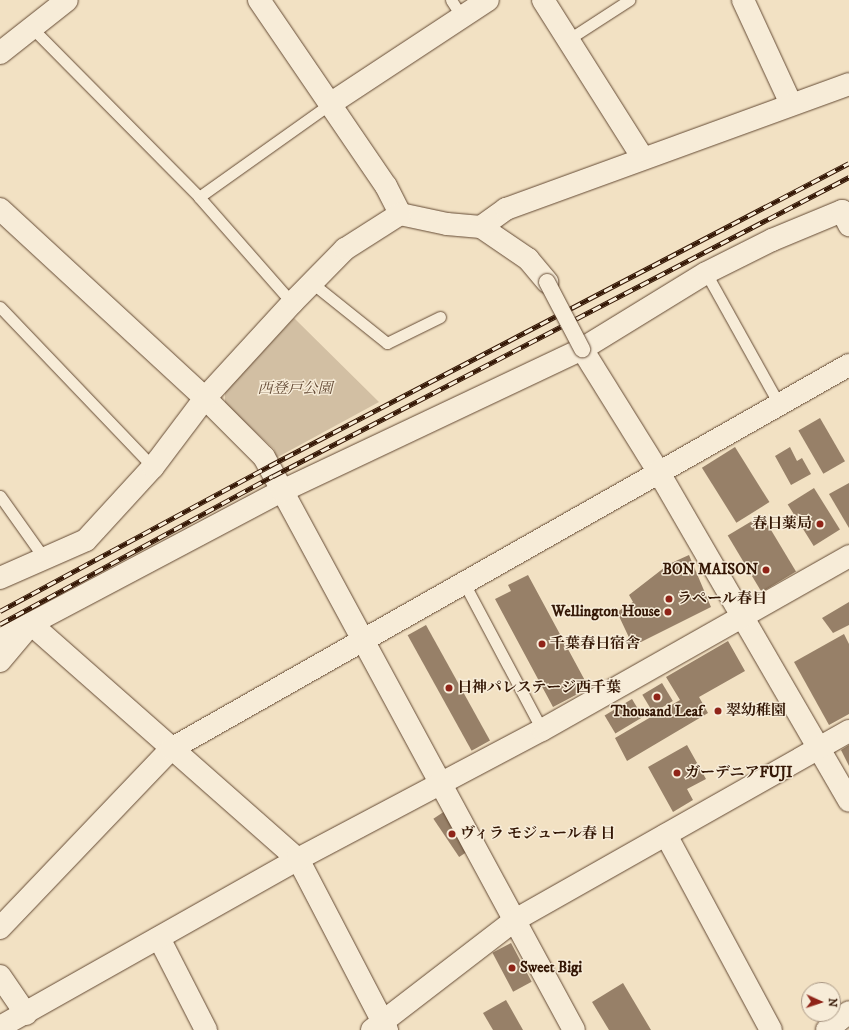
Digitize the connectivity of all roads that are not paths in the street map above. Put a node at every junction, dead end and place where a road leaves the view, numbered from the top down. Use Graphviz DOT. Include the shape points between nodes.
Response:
graph roads {
  1 [pos="67,0"];
  2 [pos="259,0"];
  3 [pos="488,0"];
  4 [pos="543,0"];
  5 [pos="629,0"];
  6 [pos="743,0"];
  7 [pos="456,9"];
  8 [pos="33,29"];
  9 [pos="569,39"];
  10 [pos="0,53"];
  11 [pos="849,84"];
  12 [pos="330,104"];
  13 [pos="790,104"];
  14 [pos="643,158"];
  15 [pos="199,197"];
  16 [pos="0,210"];
  17 [pos="400,214"];
  18 [pos="847,214"];
  19 [pos="481,227"];
  20 [pos="706,273"];
  21 [pos="547,282"];
  22 [pos="312,283"];
  23 [pos="292,303"];
  24 [pos="0,307"];
  25 [pos="440,317"];
  26 [pos="582,349"];
  27 [pos="849,365"];
  28 [pos="205,398"];
  29 [pos="779,404"];
  30 [pos="153,467"];
  31 [pos="658,471"];
  32 [pos="282,492"];
  33 [pos="0,496"];
  34 [pos="849,556"];
  35 [pos="44,558"];
  36 [pos="0,578"];
  37 [pos="464,583"];
  38 [pos="743,616"];
  39 [pos="31,624"];
  40 [pos="362,639"];
  41 [pos="0,640"];
  42 [pos="0,660"];
  43 [pos="542,730"];
  44 [pos="849,731"];
  45 [pos="819,748"];
  46 [pos="172,749"];
  47 [pos="441,782"];
  48 [pos="849,801"];
  49 [pos="666,835"];
  50 [pos="298,859"];
  51 [pos="515,920"];
  52 [pos="0,928"];
  53 [pos="159,938"];
  54 [pos="0,976"];
  55 [pos="849,1012"];
  56 [pos="26,1014"];
  57 [pos="0,1027"];
  58 [pos="380,1027"];
  59 [pos="206,1030"];
  60 [pos="574,1030"];
  61 [pos="771,1030"];
  62 [pos="827,1030"];
  1 -- 8 [label="street"];
  2 -- 12 [label="street"];
  3 -- 7 [label="street"];
  4 -- 9 [label="street"];
  5 -- 9 [label="lane"];
  6 -- 13 [label="street"];
  7 -- 12 [label="street"];
  8 -- 10 [label="street"];
  8 -- 15 [label="lane"];
  9 -- 14 [label="street"];
  11 -- 13 [label="street"];
  12 -- 15 [label="lane"];
  12 -- 17 [label="street" via="386,186"];
  13 -- 14 [label="street"];
  14 -- 19 [label="street" via="506,209"];
  15 -- 23 [label="lane"];
  16 -- 28 [label="street"];
  17 -- 19 [label="street" via="447,224"];
  17 -- 22 [label="street" via="345,249"];
  18 -- 20 [label="street" via="772,240"];
  19 -- 21 [label="street" via="528,260"];
  20 -- 26 [label="street"];
  20 -- 29 [label="lane"];
  21 -- 26 [label="street, bridge"];
  22 -- 23 [label="street"];
  22 -- 25 [label="lane" via="387,343"];
  23 -- 28 [label="street"];
  24 -- 30 [label="lane"];
  26 -- 31 [label="street"];
  26 -- 32 [label="street"];
  27 -- 29 [label="street"];
  28 -- 30 [label="street"];
  28 -- 32 [label="street" via="264,457"];
  29 -- 31 [label="street"];
  30 -- 35 [label="street" via="86,540"];
  31 -- 37 [label="street"];
  31 -- 38 [label="street"];
  32 -- 39 [label="street"];
  32 -- 40 [label="street"];
  33 -- 35 [label="lane"];
  34 -- 38 [label="street"];
  35 -- 36 [label="street"];
  37 -- 40 [label="street"];
  37 -- 43 [label="lane"];
  38 -- 43 [label="street"];
  38 -- 45 [label="street"];
  39 -- 41 [label="street"];
  39 -- 42 [label="street"];
  39 -- 46 [label="street"];
  40 -- 46 [label="street"];
  40 -- 47 [label="street"];
  43 -- 47 [label="street"];
  44 -- 45 [label="street"];
  45 -- 48 [label="street"];
  45 -- 49 [label="street"];
  46 -- 50 [label="street"];
  46 -- 52 [label="street"];
  47 -- 50 [label="street"];
  47 -- 51 [label="street"];
  49 -- 51 [label="street"];
  49 -- 61 [label="street"];
  50 -- 53 [label="street"];
  50 -- 58 [label="street"];
  51 -- 58 [label="street"];
  51 -- 60 [label="street"];
  53 -- 56 [label="street"];
  53 -- 59 [label="street"];
  54 -- 56 [label="street"];
  55 -- 62 [label="street"];
  56 -- 57 [label="street"];
}
